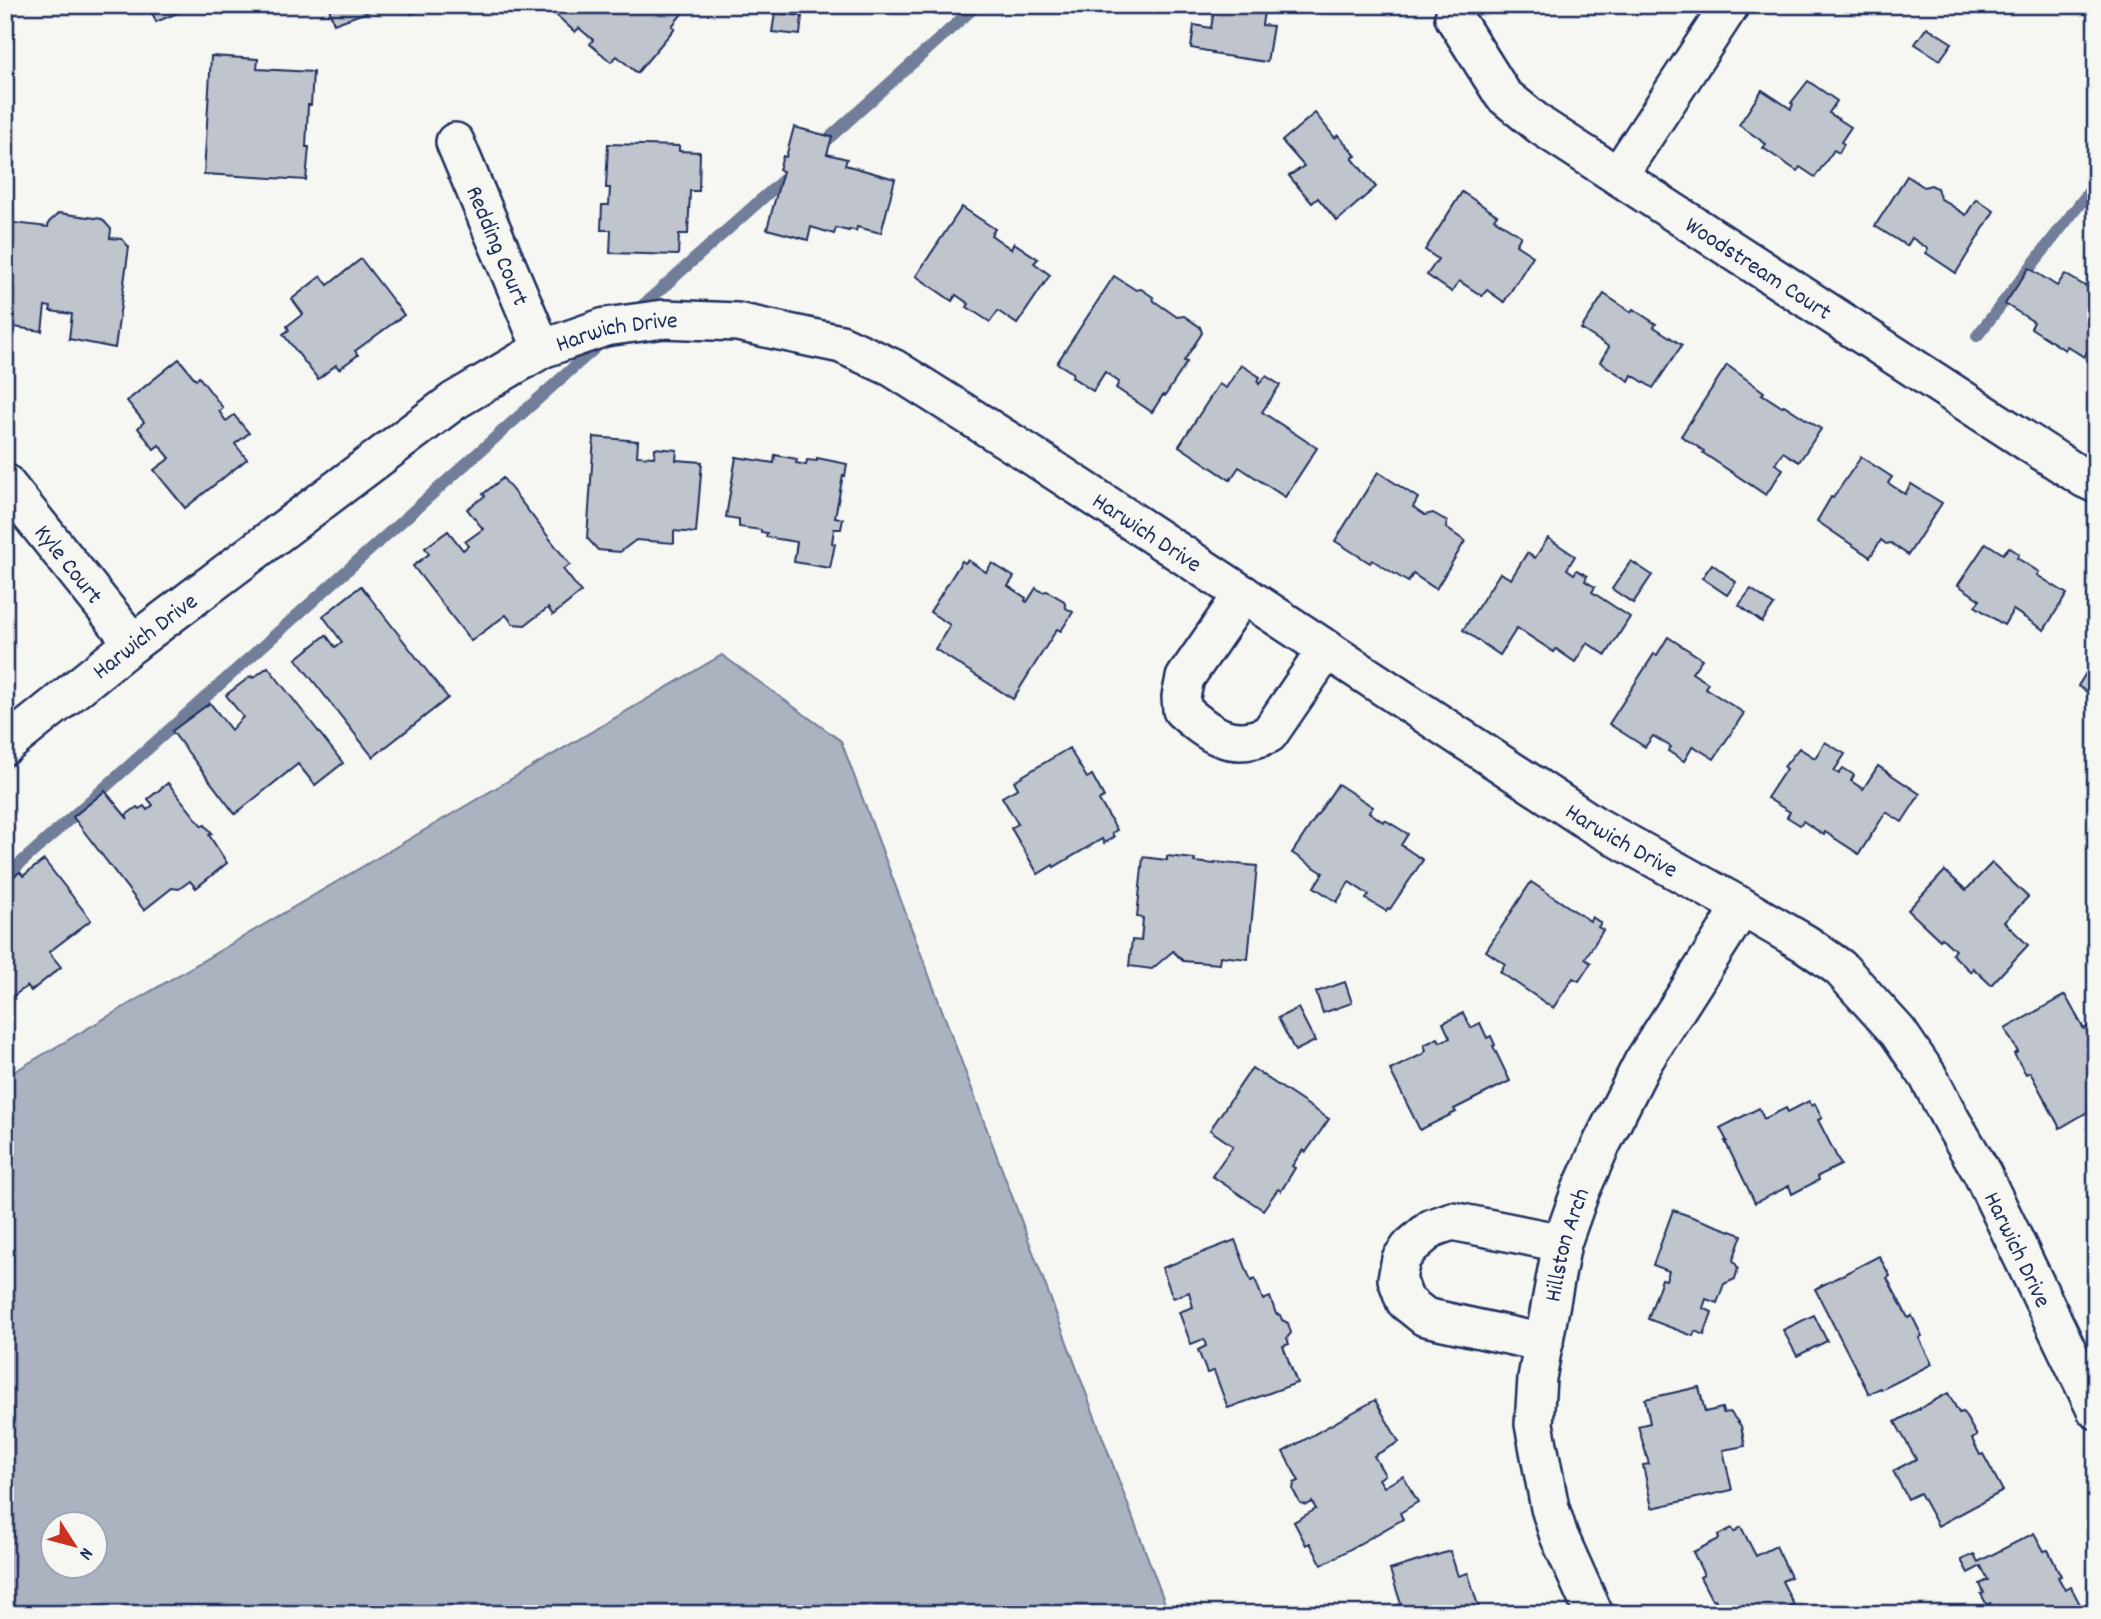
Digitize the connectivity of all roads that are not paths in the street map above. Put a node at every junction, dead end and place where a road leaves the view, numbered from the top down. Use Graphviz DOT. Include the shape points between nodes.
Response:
graph roads {
  1 [pos="1730,5"];
  2 [pos="1454,17"];
  3 [pos="455,142"];
  4 [pos="1618,176"];
  5 [pos="542,349"];
  6 [pos="5,483"];
  7 [pos="2096,484"];
  8 [pos="1243,594"];
  9 [pos="133,643"];
  10 [pos="1327,649"];
  11 [pos="5,746"];
  12 [pos="1742,907"];
  13 [pos="1562,1243"];
  14 [pos="1544,1343"];
  15 [pos="2096,1410"];
  16 [pos="1594,1614"];
  1 -- 4 [label="street"];
  2 -- 4 [label="street, Woodstream Court" via="1503,95"];
  3 -- 5 [label="street, Redding Court"];
  4 -- 7 [label="street, Woodstream Court"];
  5 -- 8 [label="street, Harwich Drive" via="605,327 664,319 737,322 841,344 893,368"];
  5 -- 9 [label="street, Harwich Drive" via="454,401"];
  6 -- 9 [label="street, Kyle Court"];
  8 -- 10 [label="street, Harwich Drive"];
  8 -- 10 [label="street" via="1185,678 1182,710 1210,733 1234,742 1269,734"];
  9 -- 11 [label="street, Harwich Drive"];
  10 -- 12 [label="street, Harwich Drive" via="1594,825"];
  12 -- 13 [label="street, Hillston Arch" via="1643,1062 1591,1167"];
  12 -- 15 [label="street, Harwich Drive" via="1840,968 1898,1032 1982,1173"];
  13 -- 14 [label="street, Hillston Arch"];
  13 -- 14 [label="street" via="1452,1222 1432,1228 1410,1247 1401,1258 1397,1279 1405,1301 1425,1317"];
  14 -- 16 [label="street, Hillston Arch" via="1534,1424 1542,1470 1559,1536"];
}
